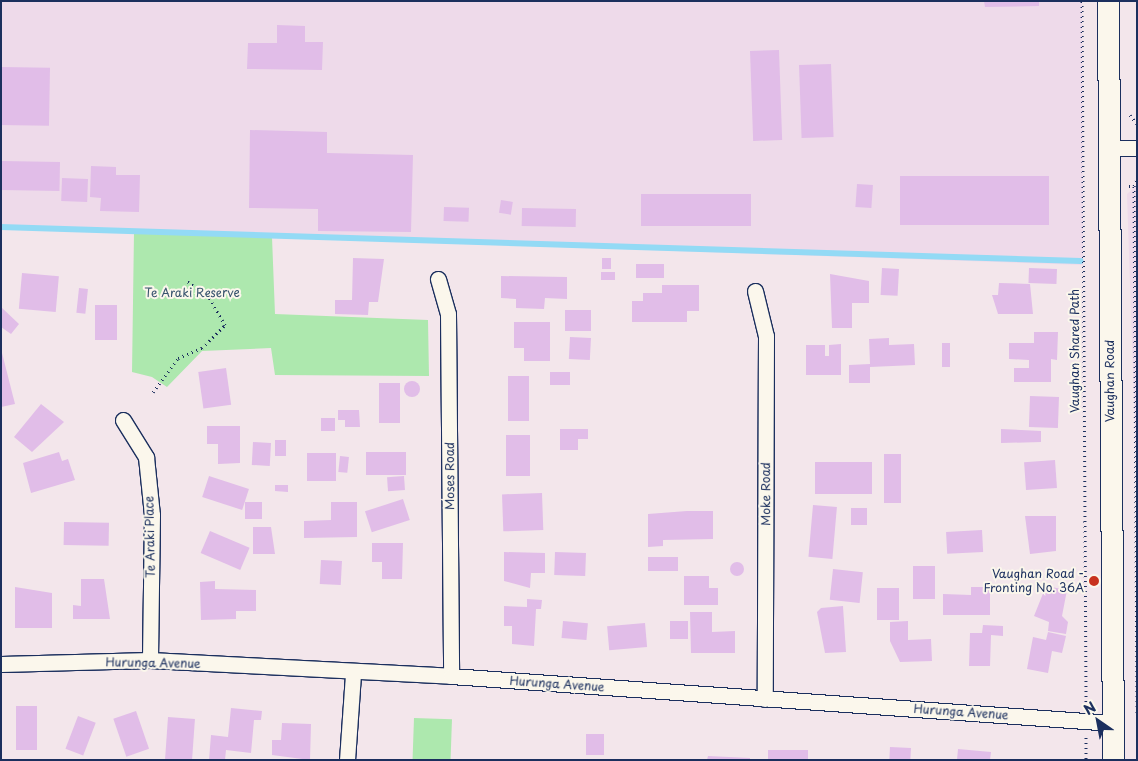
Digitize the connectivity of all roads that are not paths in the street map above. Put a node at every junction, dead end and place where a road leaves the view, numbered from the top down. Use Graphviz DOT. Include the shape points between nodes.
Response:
graph roads {
  1 [pos="1108,1"];
  2 [pos="1108,148"];
  3 [pos="1137,148"];
  4 [pos="438,279"];
  5 [pos="755,291"];
  6 [pos="123,420"];
  7 [pos="150,660"];
  8 [pos="1,664"];
  9 [pos="353,674"];
  10 [pos="451,676"];
  11 [pos="765,699"];
  12 [pos="1113,723"];
  13 [pos="347,760"];
  14 [pos="1113,760"];
  1 -- 2 [label="street, Vaughan Road"];
  2 -- 3 [label="street"];
  2 -- 12 [label="street, Vaughan Road"];
  4 -- 10 [label="street, Moses Road" via="448,314"];
  5 -- 11 [label="street, Moke Road" via="766,336"];
  6 -- 7 [label="street, Te Araki Place" via="137,439 147,467 152,515"];
  7 -- 8 [label="street, Hurunga Avenue"];
  7 -- 9 [label="street, Hurunga Avenue"];
  9 -- 10 [label="street, Hurunga Avenue"];
  9 -- 13 [label="street"];
  10 -- 11 [label="street, Hurunga Avenue"];
  11 -- 12 [label="street, Hurunga Avenue"];
  12 -- 14 [label="street, Vaughan Road"];
}
